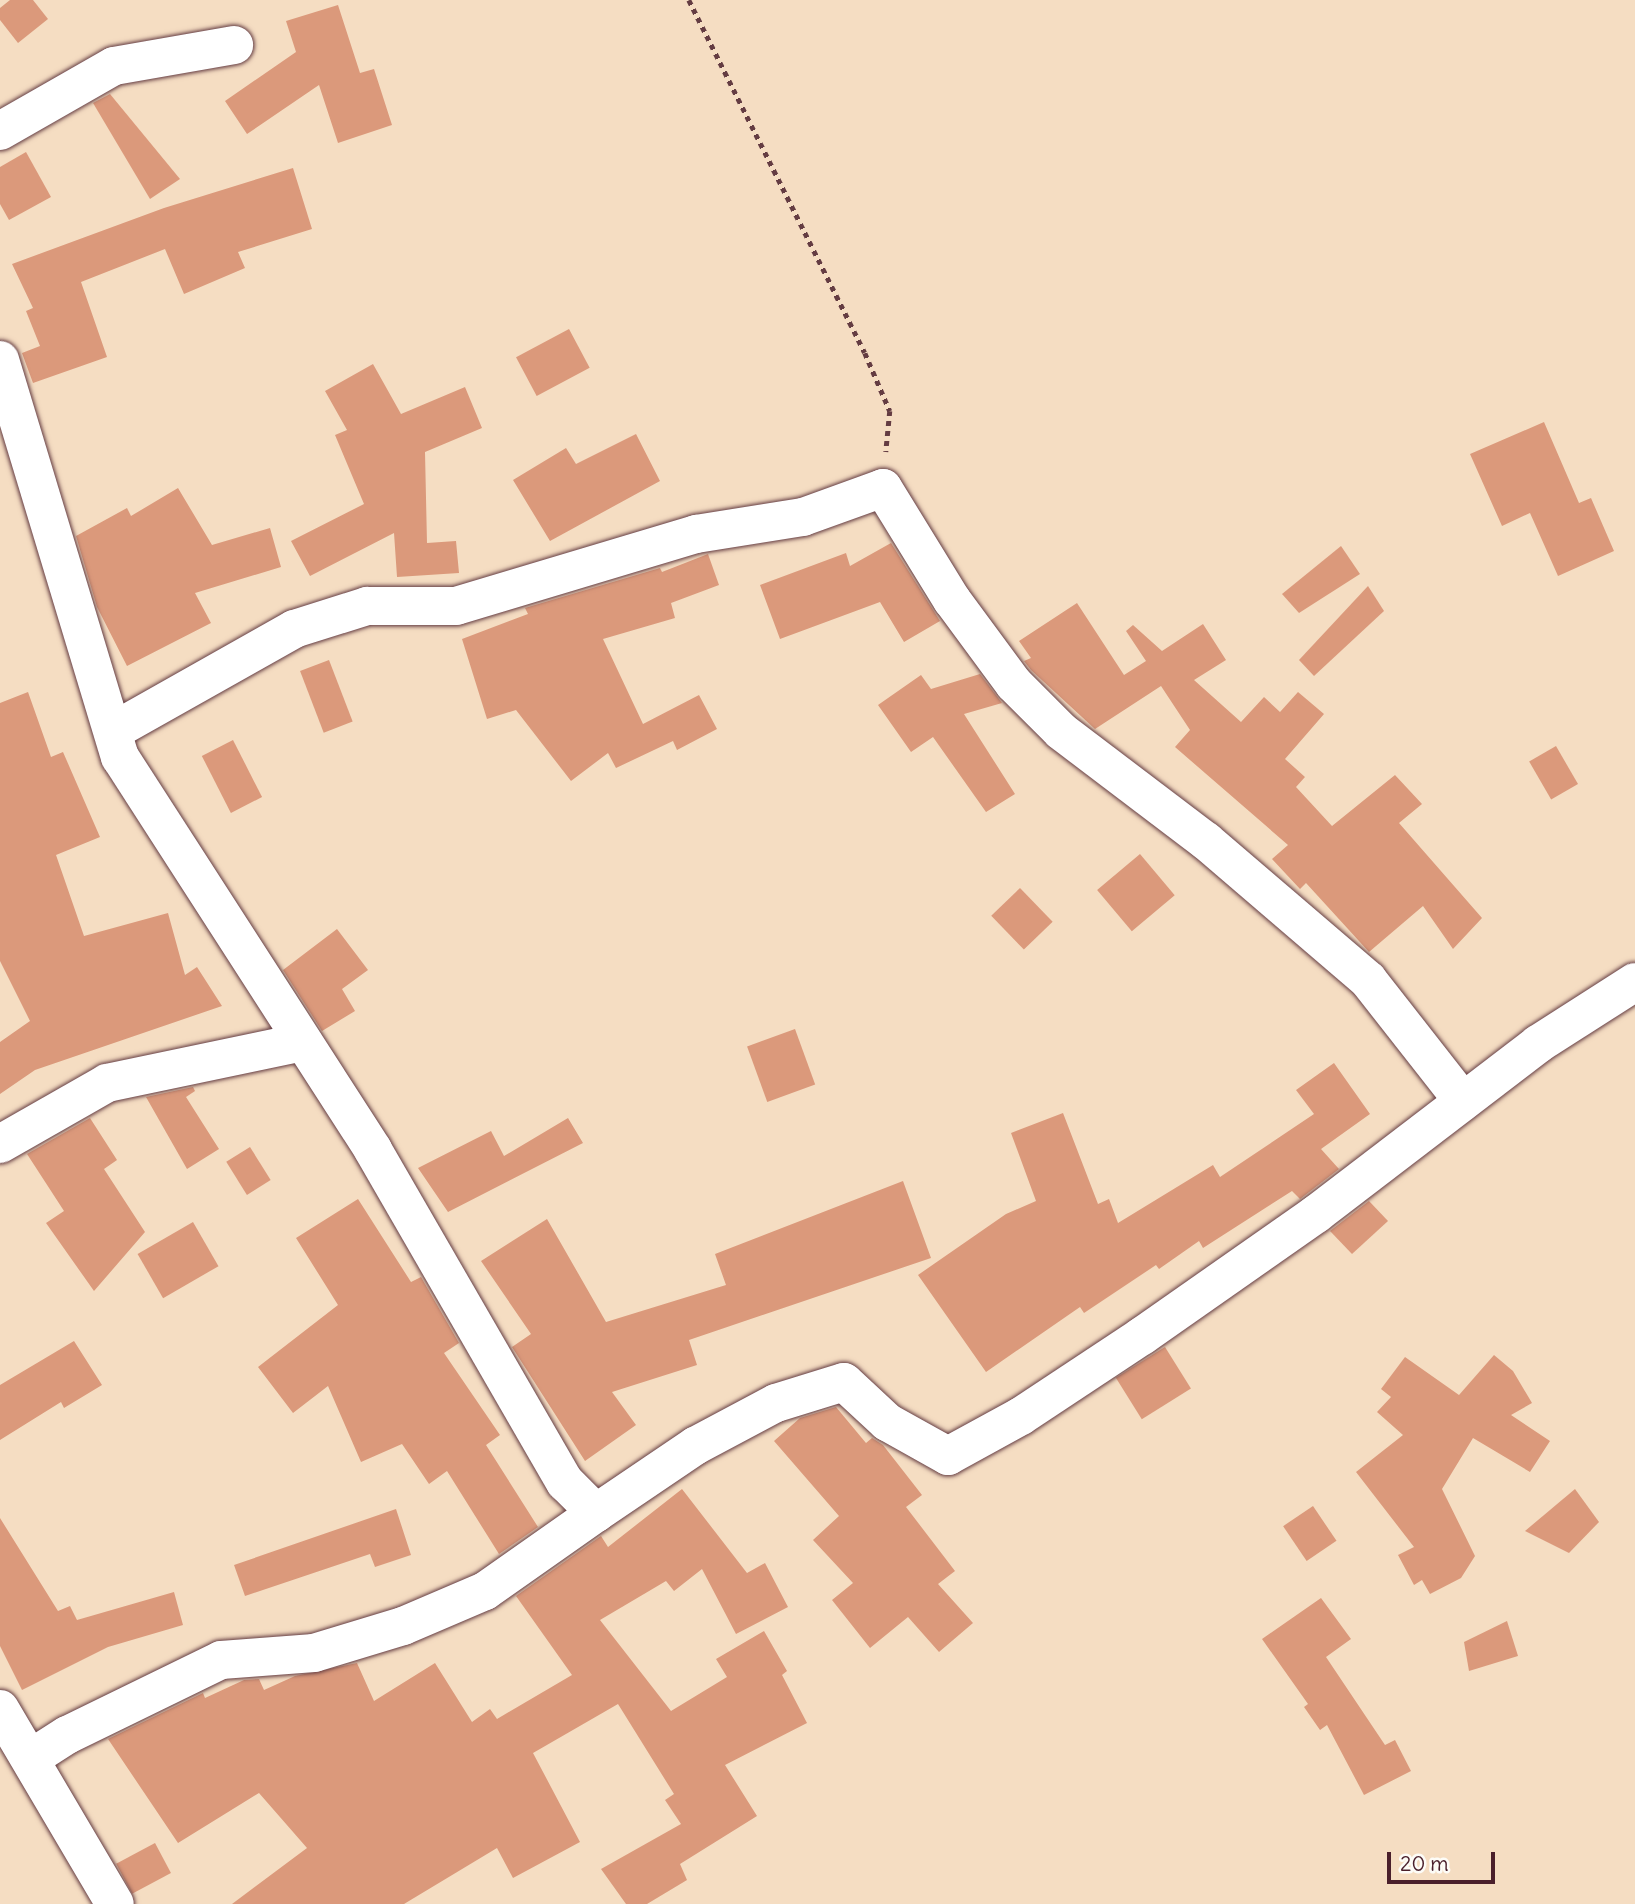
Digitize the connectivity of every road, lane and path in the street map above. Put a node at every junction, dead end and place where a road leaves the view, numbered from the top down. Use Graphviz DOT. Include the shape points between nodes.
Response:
graph roads {
  1 [pos="689,0"];
  2 [pos="234,45"];
  3 [pos="0,131"];
  4 [pos="0,360"];
  5 [pos="883,488"];
  6 [pos="115,730"];
  7 [pos="1635,982"];
  8 [pos="303,1042"];
  9 [pos="1464,1101"];
  10 [pos="0,1144"];
  11 [pos="596,1513"];
  12 [pos="0,1709"];
  13 [pos="32,1758"];
  14 [pos="115,1904"];
  1 -- 5 [label="path" via="890,411"];
  2 -- 3 [label="street" via="114,66"];
  4 -- 6 [label="street"];
  5 -- 6 [label="street" via="803,517 696,534 456,606 367,606 294,629"];
  5 -- 9 [label="street" via="952,600 1014,684 1061,731 1206,841 1368,980"];
  6 -- 8 [label="street" via="120,757"];
  7 -- 9 [label="street" via="1538,1044"];
  8 -- 10 [label="street" via="107,1083"];
  8 -- 11 [label="street" via="373,1150 565,1482"];
  9 -- 11 [label="street" via="1316,1214 1142,1336 1021,1416 948,1456 887,1422 844,1382 776,1403 695,1446"];
  11 -- 13 [label="street" via="485,1591 403,1626 314,1653 221,1660 67,1735"];
  12 -- 13 [label="street"];
  13 -- 14 [label="street"];
}
